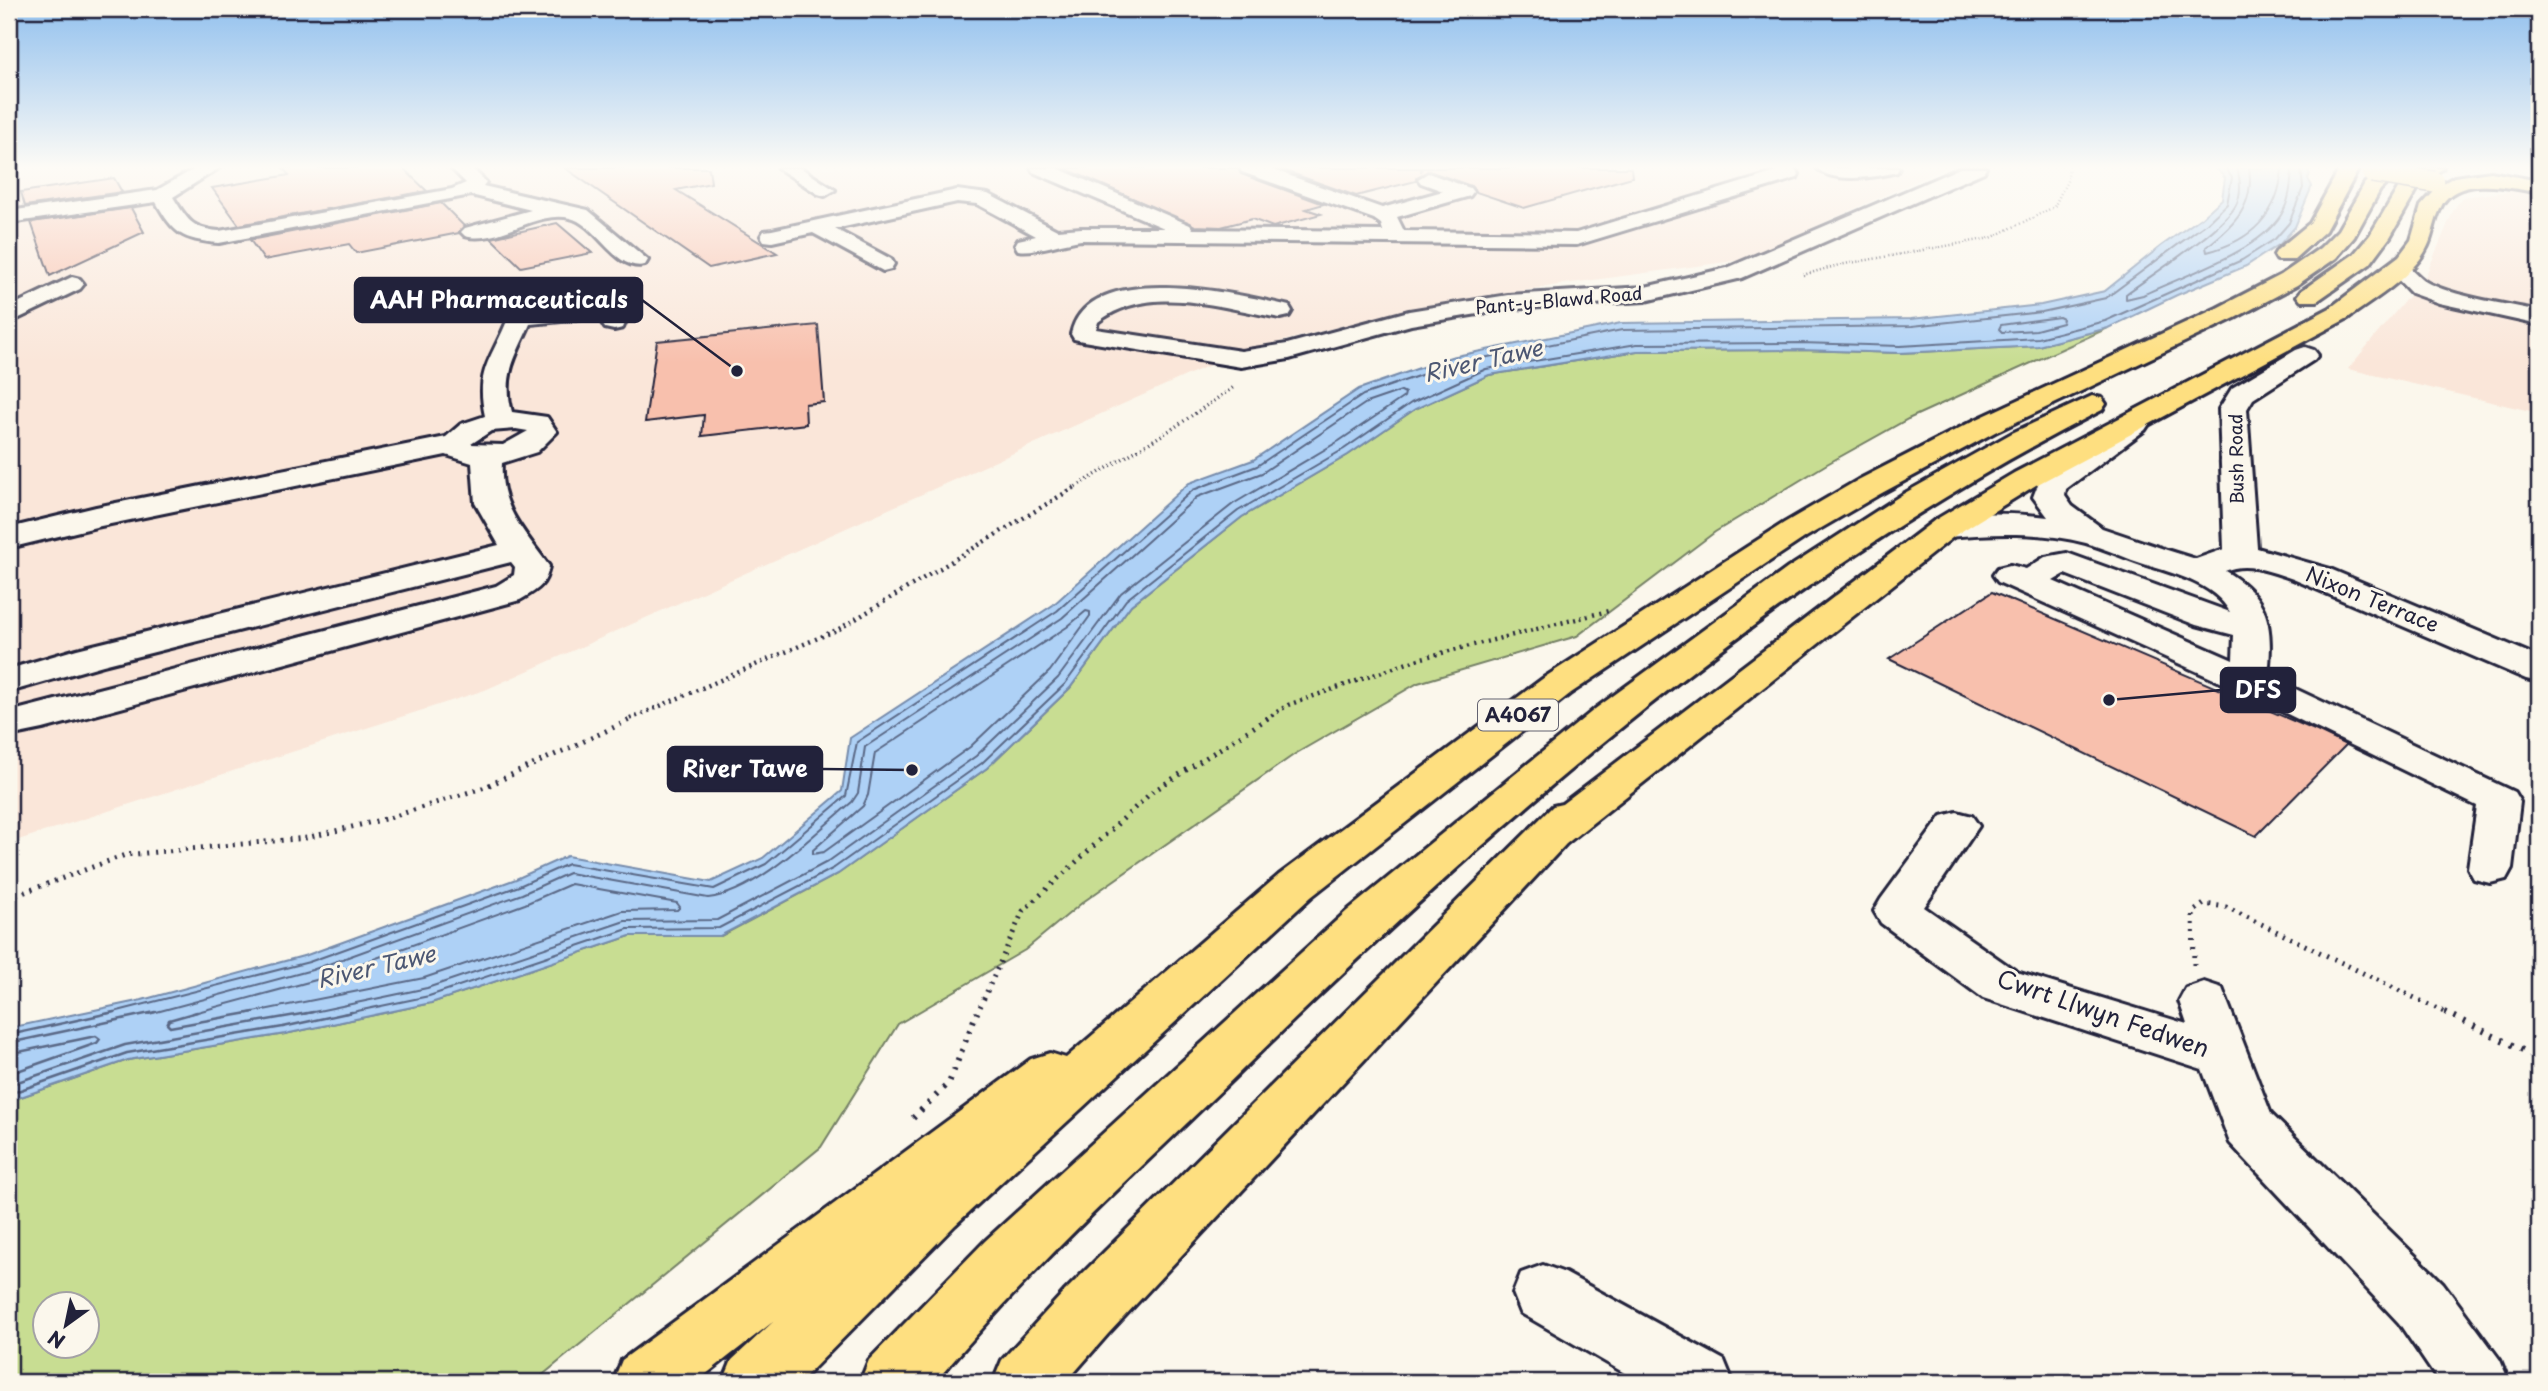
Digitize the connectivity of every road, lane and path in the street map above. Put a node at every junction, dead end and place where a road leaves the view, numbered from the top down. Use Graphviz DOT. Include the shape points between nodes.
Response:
graph roads {
  1 [pos="188,233"];
  2 [pos="241,233"];
  3 [pos="604,233"];
  4 [pos="787,233"];
  5 [pos="828,233"];
  6 [pos="1046,233"];
  7 [pos="1194,233"];
  8 [pos="1394,233"];
  9 [pos="1597,233"];
  10 [pos="1827,233"];
  11 [pos="2001,233"];
  12 [pos="2312,233"];
  13 [pos="2347,233"];
  14 [pos="2381,233"];
  15 [pos="2424,233"];
  16 [pos="1199,235"];
  17 [pos="772,236"];
  18 [pos="1054,237"];
  19 [pos="1396,237"];
  20 [pos="1026,245"];
  21 [pos="637,260"];
  22 [pos="883,264"];
  23 [pos="2399,269"];
  24 [pos="1802,276"];
  25 [pos="72,284"];
  26 [pos="2539,292"];
  27 [pos="2493,306"];
  28 [pos="2286,309"];
  29 [pos="1280,311"];
  30 [pos="9,316"];
  31 [pos="2539,318"];
  32 [pos="614,323"];
  33 [pos="2235,335"];
  34 [pos="2094,348"];
  35 [pos="2305,355"];
  36 [pos="1242,382"];
  37 [pos="1964,410"];
  38 [pos="2148,414"];
  39 [pos="500,421"];
  40 [pos="456,444"];
  41 [pos="488,455"];
  42 [pos="1869,487"];
  43 [pos="1946,527"];
  44 [pos="2092,534"];
  45 [pos="9,538"];
  46 [pos="519,550"];
  47 [pos="2241,556"];
  48 [pos="2200,571"];
  49 [pos="1800,575"];
  50 [pos="292,607"];
  51 [pos="1613,610"];
  52 [pos="2253,629"];
  53 [pos="299,649"];
  54 [pos="2539,671"];
  55 [pos="9,681"];
  56 [pos="2249,681"];
  57 [pos="9,724"];
  58 [pos="1957,826"];
  59 [pos="1552,834"];
  60 [pos="2490,868"];
  61 [pos="1295,886"];
  62 [pos="9,898"];
  63 [pos="2203,1001"];
  64 [pos="2222,1055"];
  65 [pos="2539,1058"];
  66 [pos="911,1121"];
  67 [pos="1543,1293"];
  68 [pos="645,1382"];
  69 [pos="755,1382"];
  70 [pos="892,1382"];
  71 [pos="1026,1382"];
  72 [pos="1701,1382"];
  73 [pos="2477,1382"];
  1 -- 2 [label="street" via="219,237"];
  3 -- 21 [label="street"];
  4 -- 17 [label="street"];
  5 -- 22 [label="street"];
  6 -- 18 [label="street"];
  7 -- 16 [label="street"];
  8 -- 19 [label="street"];
  9 -- 19 [label="street" via="1577,239"];
  10 -- 29 [label="street, Pant-y-Blawd Road" via="1734,273 1645,294 1508,302 1409,318 1289,351 1241,359 1083,334 1086,319 1101,308 1140,295 1183,296"];
  11 -- 24 [label="path"];
  12 -- 34 [label="main road" via="2296,248 2227,291"];
  13 -- 42 [label="main road, A4067" via="2290,280 1984,426"];
  14 -- 28 [label="main road" via="2362,259"];
  15 -- 23 [label="main road"];
  16 -- 18 [label="street"];
  16 -- 19 [label="street"];
  18 -- 20 [label="street"];
  23 -- 27 [label="street" via="2419,288"];
  23 -- 38 [label="main road" via="2339,313"];
  25 -- 30 [label="street"];
  26 -- 27 [label="street" via="2526,300"];
  27 -- 31 [label="street"];
  32 -- 39 [label="street" via="617,313 606,310 524,309 502,353 493,385"];
  33 -- 49 [label="main road, A4067" via="2022,439 1914,501"];
  35 -- 47 [label="street, Bush Road" via="2242,394 2233,409"];
  36 -- 62 [label="path" via="839,629 700,687 485,787 306,838 125,856"];
  37 -- 42 [label="main road" via="1904,446"];
  38 -- 43 [label="main road"];
  38 -- 44 [label="street" via="2051,485 2049,497 2061,513"];
  39 -- 40 [label="street" via="470,430"];
  39 -- 41 [label="street" via="527,420 537,423 543,432 531,444"];
  40 -- 41 [label="street" via="464,453"];
  40 -- 45 [label="street"];
  41 -- 46 [label="street" via="485,477 496,521"];
  42 -- 61 [label="main road, A4067" via="1558,685"];
  43 -- 44 [label="street" via="2004,522"];
  43 -- 59 [label="main road"];
  44 -- 48 [label="street"];
  46 -- 50 [label="street"];
  46 -- 53 [label="street" via="532,566 530,580 508,593"];
  47 -- 48 [label="street" via="2222,559"];
  47 -- 54 [label="street, Nixon Terrace" via="2315,576 2406,611"];
  48 -- 52 [label="street" via="2244,604"];
  49 -- 59 [label="main road"];
  49 -- 70 [label="main road, A4067" via="1609,717 1364,923 1006,1260"];
  50 -- 53 [label="street"];
  50 -- 55 [label="street"];
  51 -- 66 [label="path" via="1422,658 1288,705 1152,792 1023,911 948,1083"];
  52 -- 56 [label="street"];
  52 -- 56 [label="street" via="2209,617 2077,565 2057,564 2019,579"];
  53 -- 57 [label="street"];
  56 -- 60 [label="street" via="2493,797 2499,802"];
  58 -- 64 [label="street, Cwrt Llwyn Fedwen" via="1896,911 2000,985"];
  59 -- 71 [label="main road" via="1096,1303"];
  61 -- 68 [label="main road"];
  61 -- 69 [label="main road, A4067" via="935,1207"];
  63 -- 64 [label="street, Cwrt Llwyn Fedwen"];
  63 -- 65 [label="path" via="2193,962 2193,912 2204,904 2226,907"];
  64 -- 73 [label="street, Cwrt Llwyn Fedwen" via="2249,1127 2421,1303"];
  67 -- 72 [label="street"];
}
